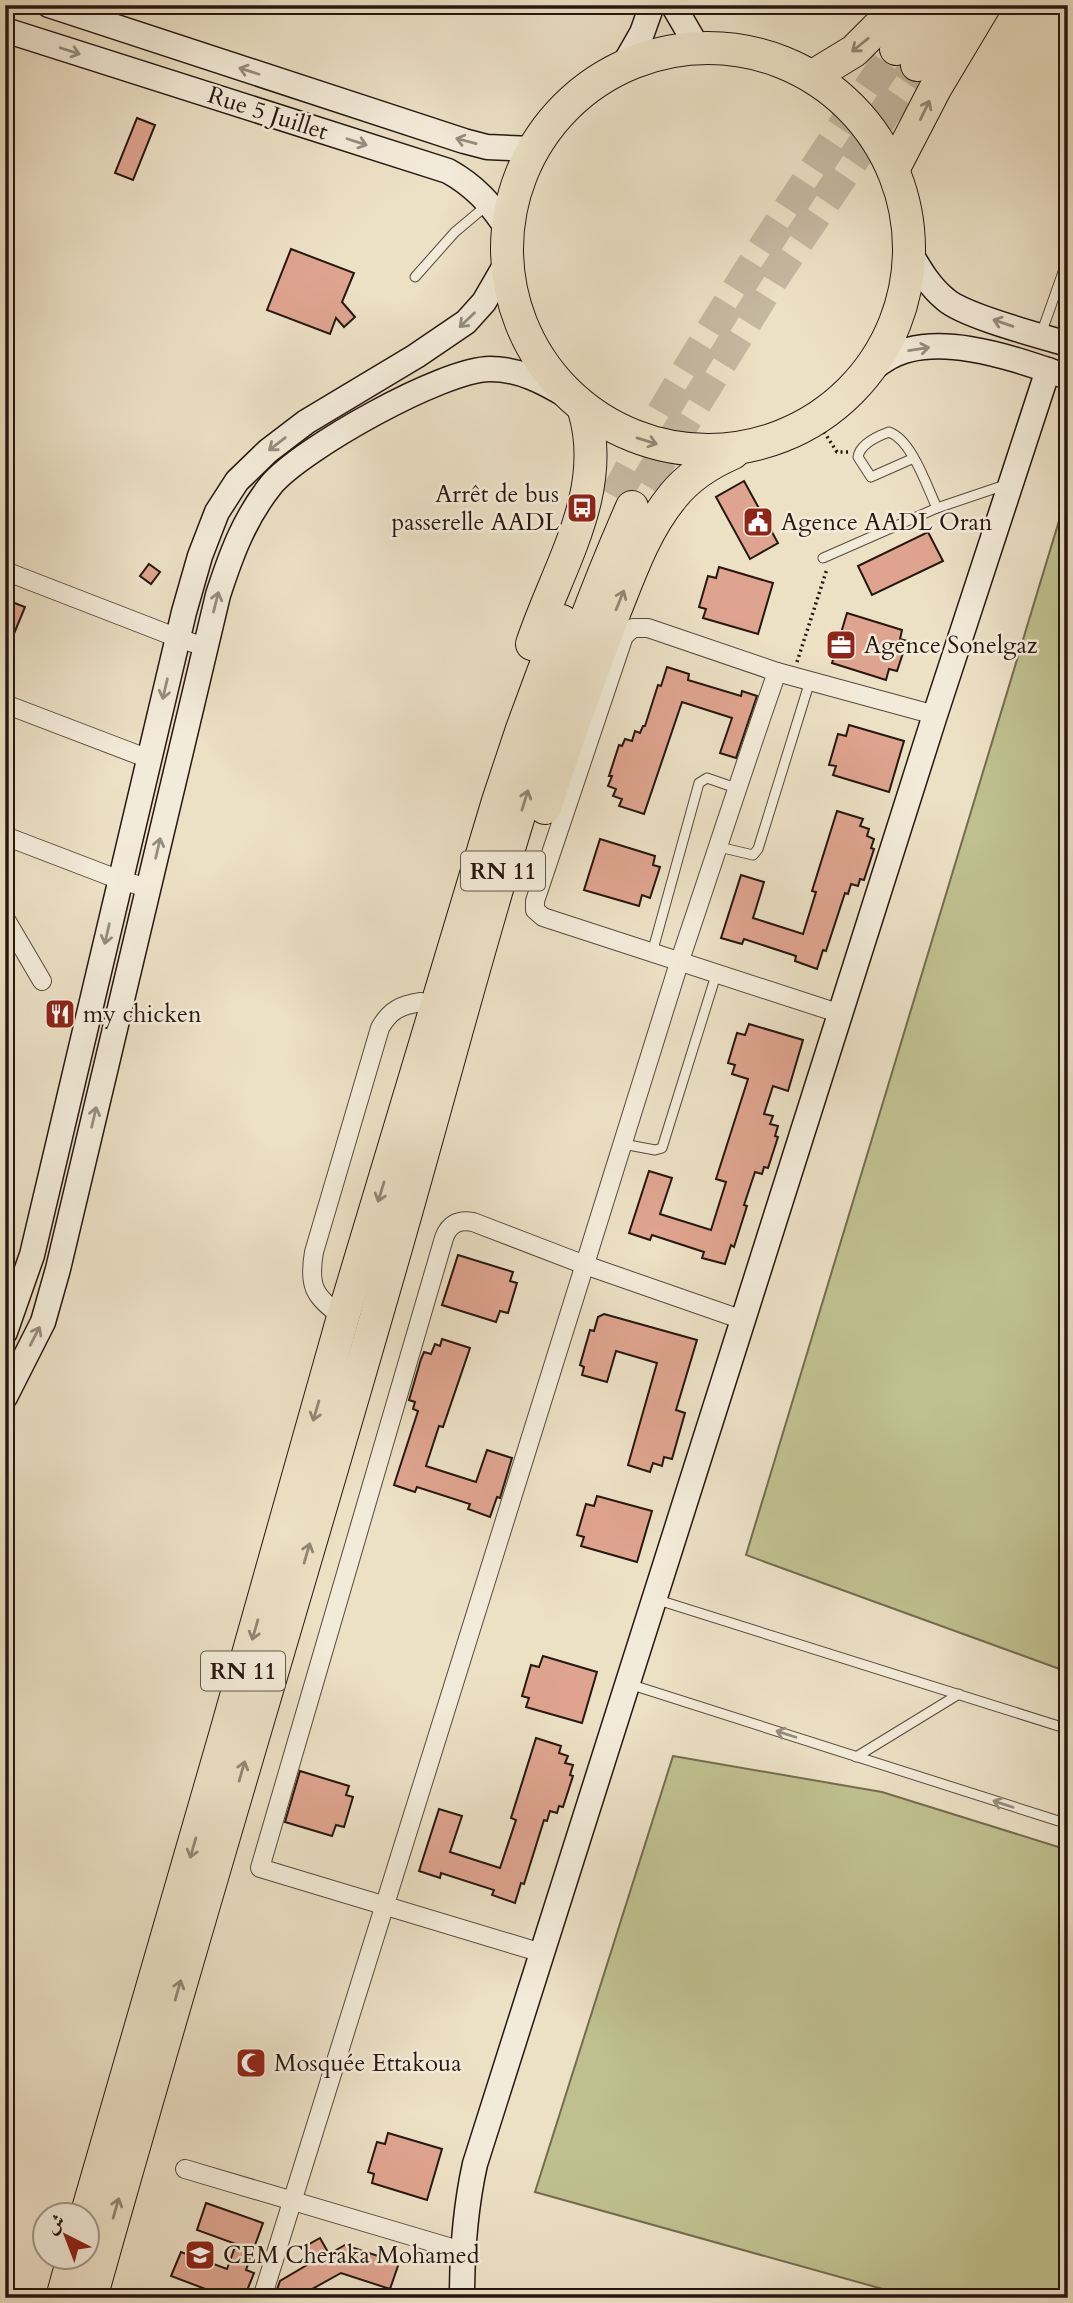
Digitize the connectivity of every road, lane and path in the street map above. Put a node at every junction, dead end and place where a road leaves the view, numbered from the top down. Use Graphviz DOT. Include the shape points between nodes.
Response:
graph roads {
  1 [pos="49,5"];
  2 [pos="652,5"];
  3 [pos="673,5"];
  4 [pos="900,5"];
  5 [pos="926,5"];
  6 [pos="957,5"];
  7 [pos="985,5"];
  8 [pos="5,30"];
  9 [pos="698,48"];
  10 [pos="622,68"];
  11 [pos="813,76"];
  12 [pos="533,149"];
  13 [pos="893,170"];
  14 [pos="491,203"];
  15 [pos="508,230"];
  16 [pos="909,251"];
  17 [pos="1068,258"];
  18 [pos="506,264"];
  19 [pos="415,277"];
  20 [pos="1041,336"];
  21 [pos="1068,344"];
  22 [pos="1058,374"];
  23 [pos="860,380"];
  24 [pos="577,403"];
  25 [pos="815,418"];
  26 [pos="749,446"];
  27 [pos="858,451"];
  28 [pos="915,458"];
  29 [pos="1013,482"];
  30 [pos="937,508"];
  31 [pos="822,558"];
  32 [pos="5,571"];
  33 [pos="177,638"];
  34 [pos="205,647"];
  35 [pos="793,677"];
  36 [pos="5,704"];
  37 [pos="935,715"];
  38 [pos="149,759"];
  39 [pos="736,788"];
  40 [pos="5,836"];
  41 [pos="719,847"];
  42 [pos="120,880"];
  43 [pos="148,888"];
  44 [pos="5,918"];
  45 [pos="652,953"];
  46 [pos="679,963"];
  47 [pos="716,975"];
  48 [pos="42,981"];
  49 [pos="421,1002"];
  50 [pos="841,1014"];
  51 [pos="401,1127"];
  52 [pos="622,1144"];
  53 [pos="398,1243"];
  54 [pos="585,1265"];
  55 [pos="342,1317"];
  56 [pos="743,1320"];
  57 [pos="5,1332"];
  58 [pos="5,1397"];
  59 [pos="654,1599"];
  60 [pos="628,1684"];
  61 [pos="959,1694"];
  62 [pos="1068,1729"];
  63 [pos="856,1757"];
  64 [pos="1068,1824"];
  65 [pos="385,1904"];
  66 [pos="542,1953"];
  67 [pos="185,2169"];
  68 [pos="292,2200"];
  69 [pos="90,2202"];
  70 [pos="462,2251"];
  71 [pos="69,2272"];
  72 [pos="62,2298"];
  73 [pos="91,2298"];
  74 [pos="262,2298"];
  75 [pos="462,2298"];
  12 -- 1 [label="main road, Rue 5 Juillet, one-way" via="487,147 442,135"];
  2 -- 10 [label="main road"];
  3 -- 9 [label="main road"];
  4 -- 11 [label="highway, one-way" via="854,51"];
  5 -- 6 [label="highway" via="906,57"];
  13 -- 7 [label="highway, one-way"];
  8 -- 14 [label="main road, Rue 5 Juillet, one-way" via="431,165 463,180"];
  9 -- 10 [label="highway"];
  9 -- 11 [label="highway" via="773,59"];
  10 -- 12 [label="highway" via="570,103"];
  11 -- 13 [label="highway" via="846,98 871,123 889,153"];
  12 -- 15 [label="highway" via="515,190"];
  13 -- 16 [label="highway" via="905,210"];
  14 -- 15 [label="main road, Rue 5 Juillet"];
  14 -- 19 [label="lane" via="455,232"];
  15 -- 18 [label="highway"];
  20 -- 16 [label="main road, one-way" via="947,302"];
  16 -- 23 [label="highway" via="896,320 881,352"];
  17 -- 20 [label="lane"];
  18 -- 24 [label="highway" via="510,294 532,350"];
  18 -- 33 [label="main road, one-way" via="466,322 306,422 237,481 217,512 200,556"];
  20 -- 21 [label="main road"];
  23 -- 22 [label="main road, one-way" via="887,358 943,346 968,348"];
  22 -- 29 [label="main road"];
  23 -- 25 [label="highway"];
  24 -- 26 [label="highway, one-way" via="608,425 663,446 701,450"];
  34 -- 24 [label="main road, one-way" via="218,595 250,514 273,482 342,432 419,390 488,369 533,377"];
  24 -- 49 [label="highway" via="591,432 592,460 582,514 535,634 454,875"];
  25 -- 26 [label="highway" via="781,437"];
  25 -- 27 [label="path" via="837,452"];
  53 -- 26 [label="highway, one-way" via="432,1172 551,787 637,557 662,510 686,481"];
  27 -- 28 [label="lane" via="889,432 896,434"];
  27 -- 28 [label="lane" via="871,477"];
  28 -- 30 [label="lane"];
  29 -- 30 [label="lane"];
  29 -- 37 [label="main road"];
  30 -- 31 [label="lane"];
  31 -- 35 [label="path" via="828,566"];
  32 -- 33 [label="street"];
  33 -- 34 [label="street"];
  33 -- 38 [label="main road, one-way"];
  43 -- 34 [label="main road, one-way"];
  35 -- 37 [label="street"];
  35 -- 39 [label="street"];
  35 -- 41 [label="lane" via="758,849 748,855"];
  35 -- 45 [label="street" via="648,628 633,628 624,636 534,911"];
  36 -- 38 [label="street"];
  37 -- 50 [label="main road"];
  38 -- 42 [label="main road"];
  39 -- 41 [label="street"];
  39 -- 45 [label="lane" via="708,778 699,783"];
  40 -- 42 [label="street"];
  41 -- 46 [label="street"];
  42 -- 43 [label="street"];
  42 -- 57 [label="main road, one-way" via="32,1255"];
  58 -- 43 [label="main road, one-way" via="43,1322 58,1269"];
  44 -- 48 [label="street"];
  45 -- 46 [label="street"];
  46 -- 47 [label="street"];
  46 -- 52 [label="street"];
  47 -- 50 [label="street"];
  47 -- 52 [label="lane" via="662,1148"];
  49 -- 51 [label="highway" via="405,1073"];
  49 -- 55 [label="street" via="397,1008 380,1028 314,1252 313,1288"];
  50 -- 56 [label="main road"];
  53 -- 51 [label="highway, RN 11, one-way" via="502,873 624,502 577,581 522,729"];
  51 -- 55 [label="highway, RN 11, one-way"];
  52 -- 54 [label="street"];
  73 -- 53 [label="highway, RN 11, one-way"];
  54 -- 56 [label="street"];
  54 -- 65 [label="street"];
  54 -- 65 [label="street" via="468,1221 453,1225 444,1238 260,1868"];
  55 -- 69 [label="highway, RN 11, one-way"];
  56 -- 59 [label="main road"];
  59 -- 60 [label="main road"];
  59 -- 61 [label="lane"];
  63 -- 60 [label="lane, one-way"];
  60 -- 66 [label="main road"];
  61 -- 62 [label="lane"];
  61 -- 63 [label="lane"];
  64 -- 63 [label="lane, one-way"];
  65 -- 66 [label="street"];
  65 -- 68 [label="street"];
  66 -- 70 [label="main road" via="475,2164"];
  67 -- 68 [label="street"];
  68 -- 70 [label="street"];
  68 -- 74 [label="street"];
  70 -- 75 [label="main road"];
  71 -- 72 [label="highway"];
}
